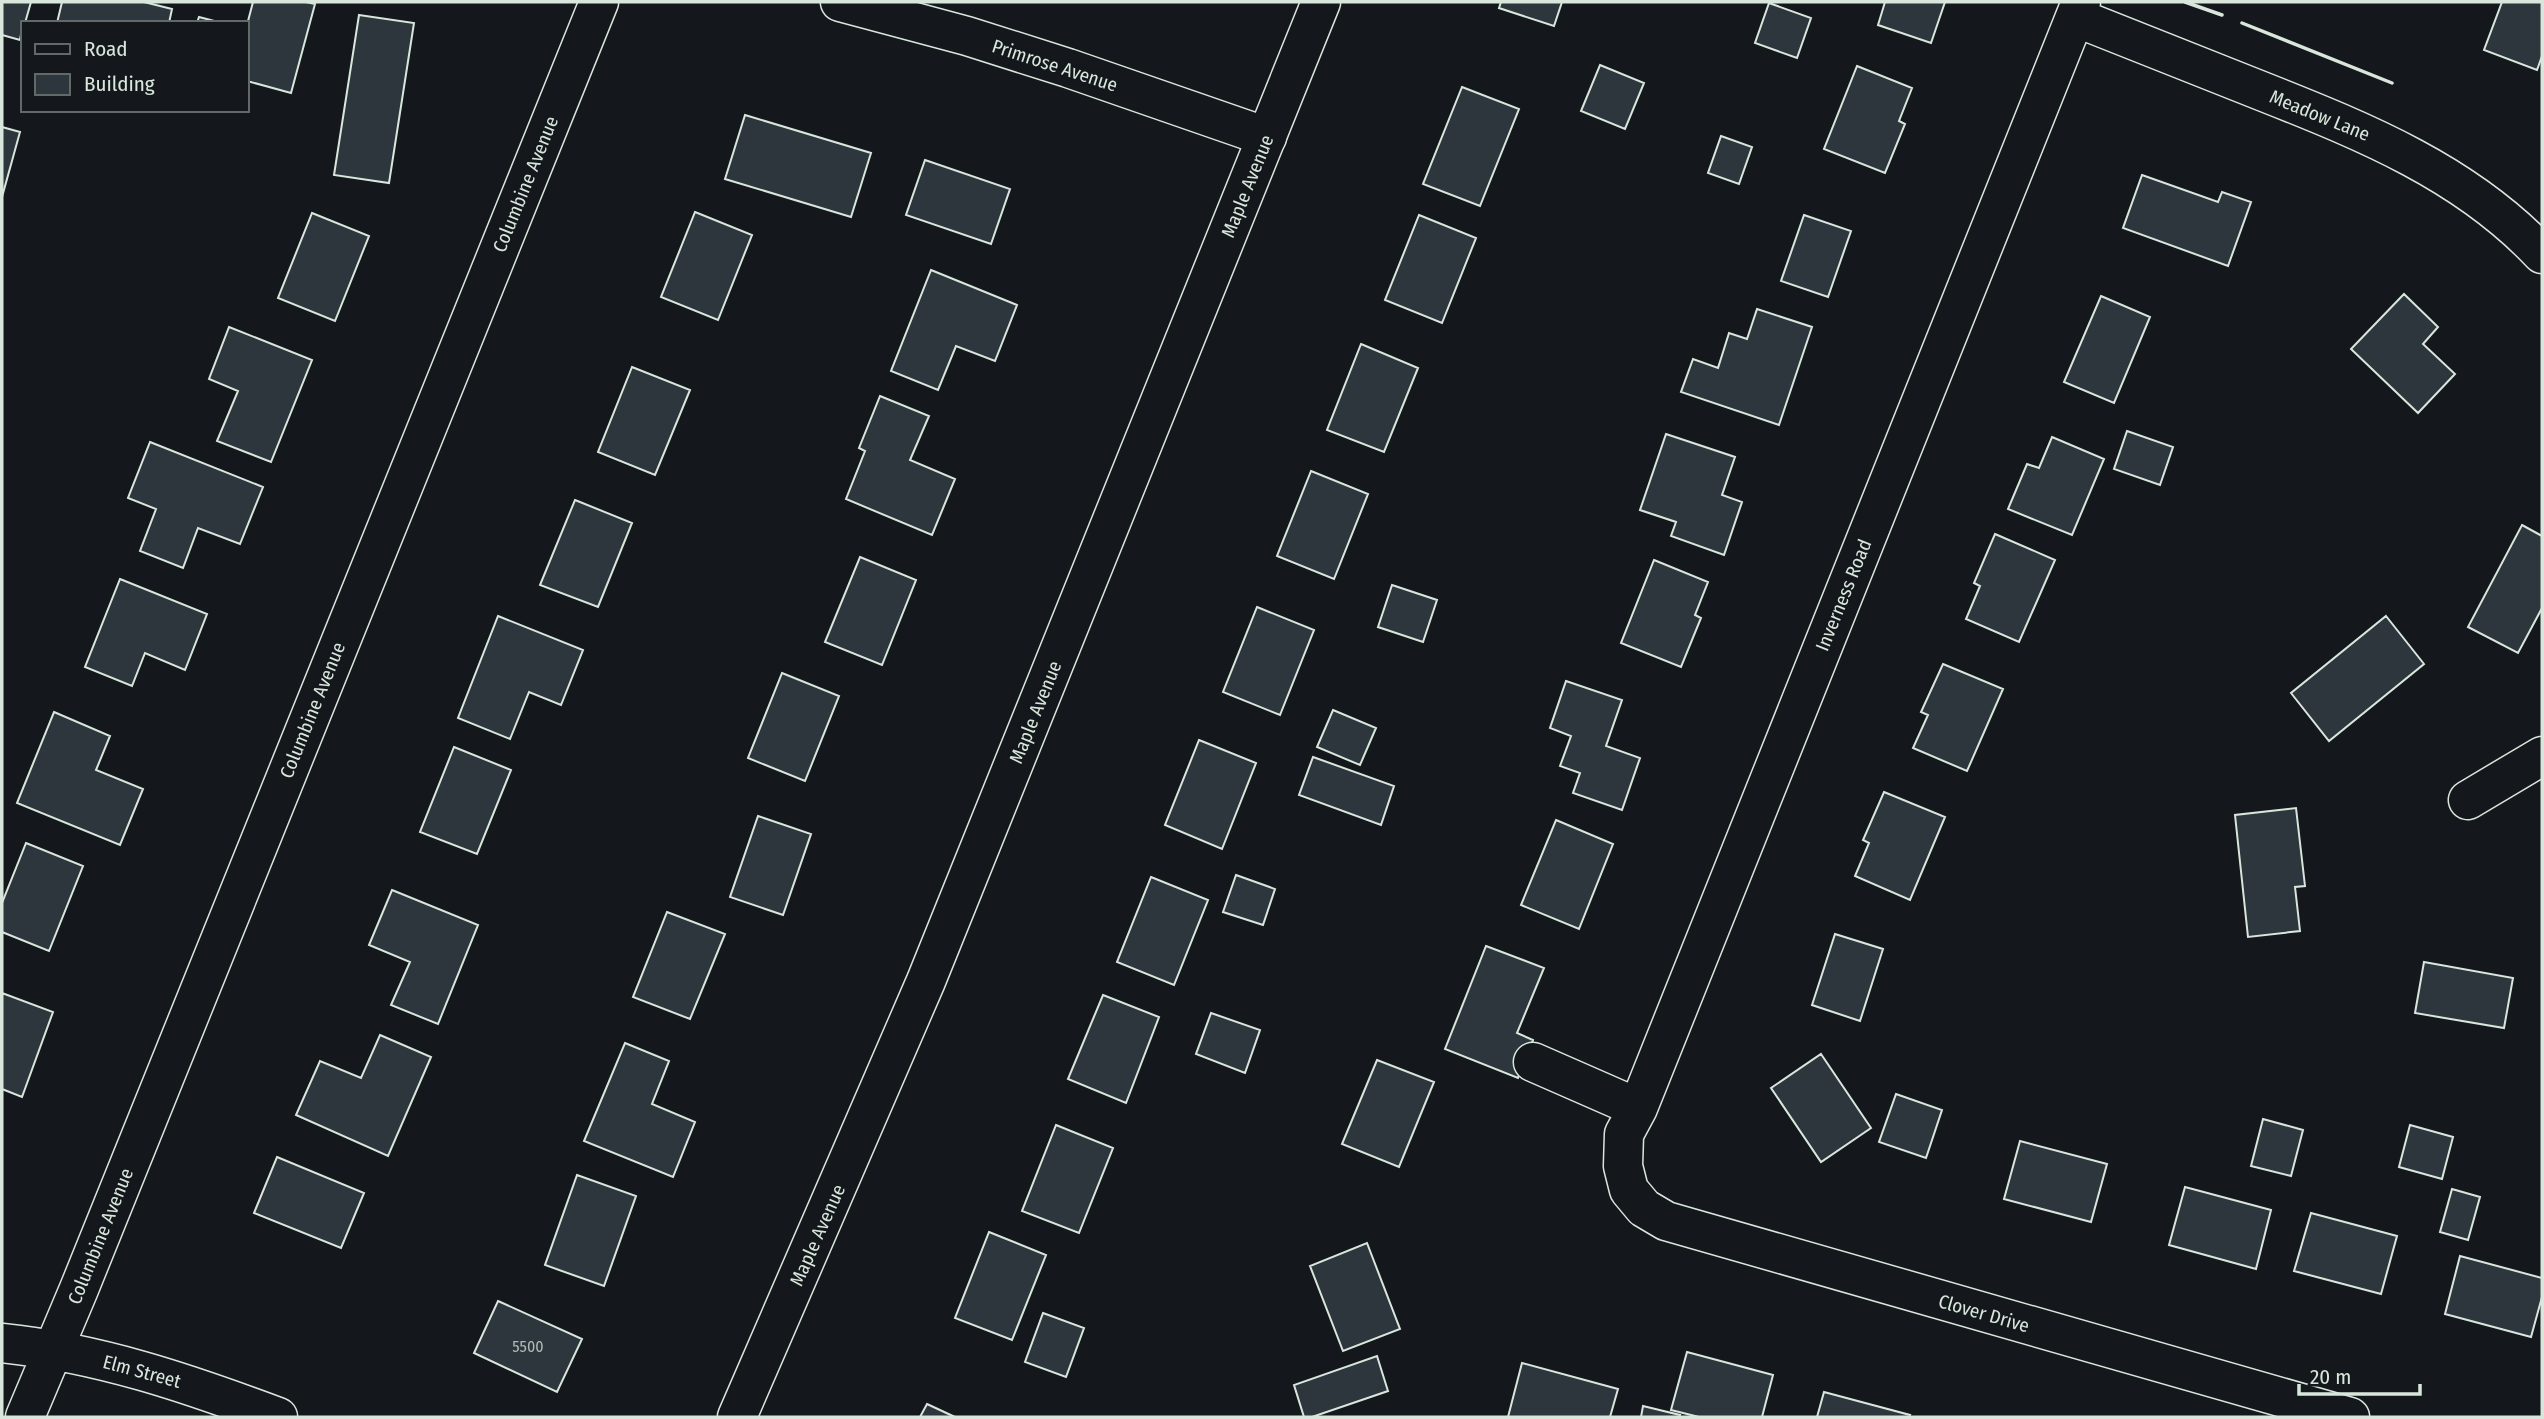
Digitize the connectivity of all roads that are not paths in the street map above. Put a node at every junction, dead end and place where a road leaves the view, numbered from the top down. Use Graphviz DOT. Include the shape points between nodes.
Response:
graph roads {
  1 [pos="599,2"];
  2 [pos="840,2"];
  3 [pos="1321,2"];
  4 [pos="2078,9"];
  5 [pos="1267,137"];
  6 [pos="2542,254"];
  7 [pos="2542,756"];
  8 [pos="2468,800"];
  9 [pos="1532,1062"];
  10 [pos="1638,1108"];
  11 [pos="1629,1190"];
  12 [pos="2,1343"];
  13 [pos="54,1348"];
  14 [pos="25,1417"];
  15 [pos="278,1417"];
  16 [pos="737,1417"];
  17 [pos="2350,1417"];
  1 -- 13 [label="street, Columbine Avenue"];
  2 -- 5 [label="street, Primrose Avenue" via="967,36"];
  3 -- 5 [label="street, Maple Avenue"];
  4 -- 6 [label="street, Meadow Lane" via="2387,143 2472,193"];
  4 -- 10 [label="street, Inverness Road"];
  5 -- 16 [label="street, Maple Avenue" via="926,981"];
  7 -- 8 [label="street"];
  9 -- 10 [label="street"];
  10 -- 11 [label="street, Inverness Road" via="1624,1134 1623,1166"];
  11 -- 17 [label="street, Clover Drive" via="1644,1208 1666,1221"];
  12 -- 13 [label="street, Elm Street"];
  13 -- 14 [label="street, Columbine Avenue"];
  13 -- 15 [label="street, Elm Street" via="188,1383"];
}
